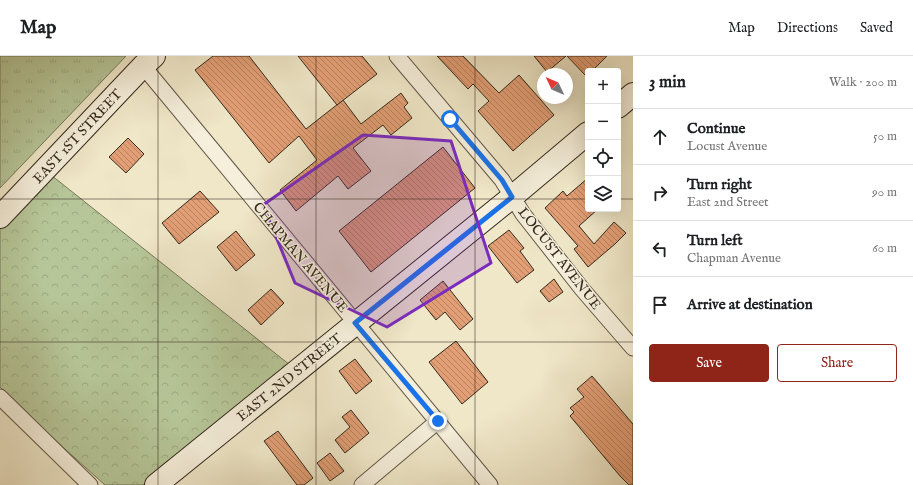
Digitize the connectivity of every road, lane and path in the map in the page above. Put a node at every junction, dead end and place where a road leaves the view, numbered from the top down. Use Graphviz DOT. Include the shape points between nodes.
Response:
graph roads {
  1 [pos="397,56"];
  2 [pos="149,61"];
  3 [pos="633,94"];
  4 [pos="621,104"];
  5 [pos="585,136"];
  6 [pos="512,197"];
  7 [pos="0,217"];
  8 [pos="355,323"];
  9 [pos="633,348"];
  10 [pos="0,397"];
  11 [pos="438,421"];
  12 [pos="90,485"];
  13 [pos="156,485"];
  14 [pos="362,485"];
  15 [pos="490,485"];
  1 -- 6 [label="street, LOCUST AVENUE" via="502,180"];
  2 -- 7 [label="street, EAST 1ST STREET"];
  2 -- 8 [label="street, CHAPMAN AVENUE"];
  3 -- 4 [label="street"];
  5 -- 6 [label="street, EAST 2ND STREET"];
  6 -- 8 [label="street, EAST 2ND STREET"];
  6 -- 9 [label="street, LOCUST AVENUE" via="582,289"];
  8 -- 11 [label="street, CHAPMAN AVENUE"];
  8 -- 13 [label="street, EAST 2ND STREET"];
  10 -- 12 [label="street"];
  11 -- 14 [label="street"];
  11 -- 15 [label="street, CHAPMAN AVENUE"];
}
